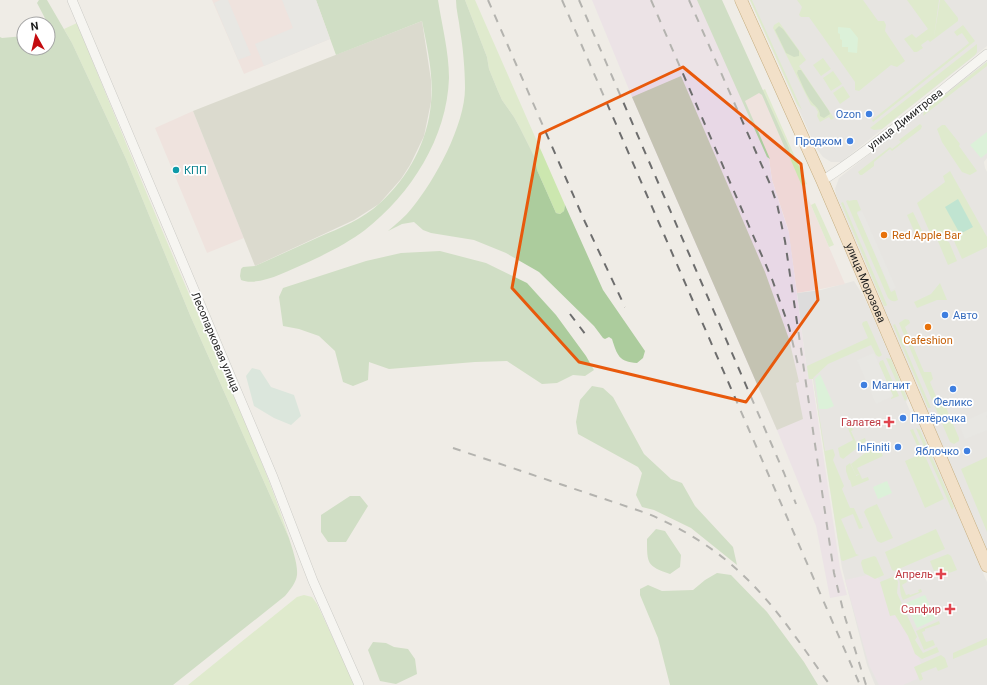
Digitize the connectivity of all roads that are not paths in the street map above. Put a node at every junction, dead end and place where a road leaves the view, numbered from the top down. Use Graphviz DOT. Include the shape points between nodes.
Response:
graph roads {
  1 [pos="72,0"];
  2 [pos="741,0"];
  3 [pos="987,54"];
  4 [pos="822,181"];
  5 [pos="987,566"];
  6 [pos="359,685"];
  1 -- 6 [label="street, Лесопарковая улица" via="273,477 313,581"];
  2 -- 4 [label="main road, улица Морозова"];
  3 -- 4 [label="street, улица Димитрова" via="877,142"];
  4 -- 5 [label="main road, улица Морозова"];
}
